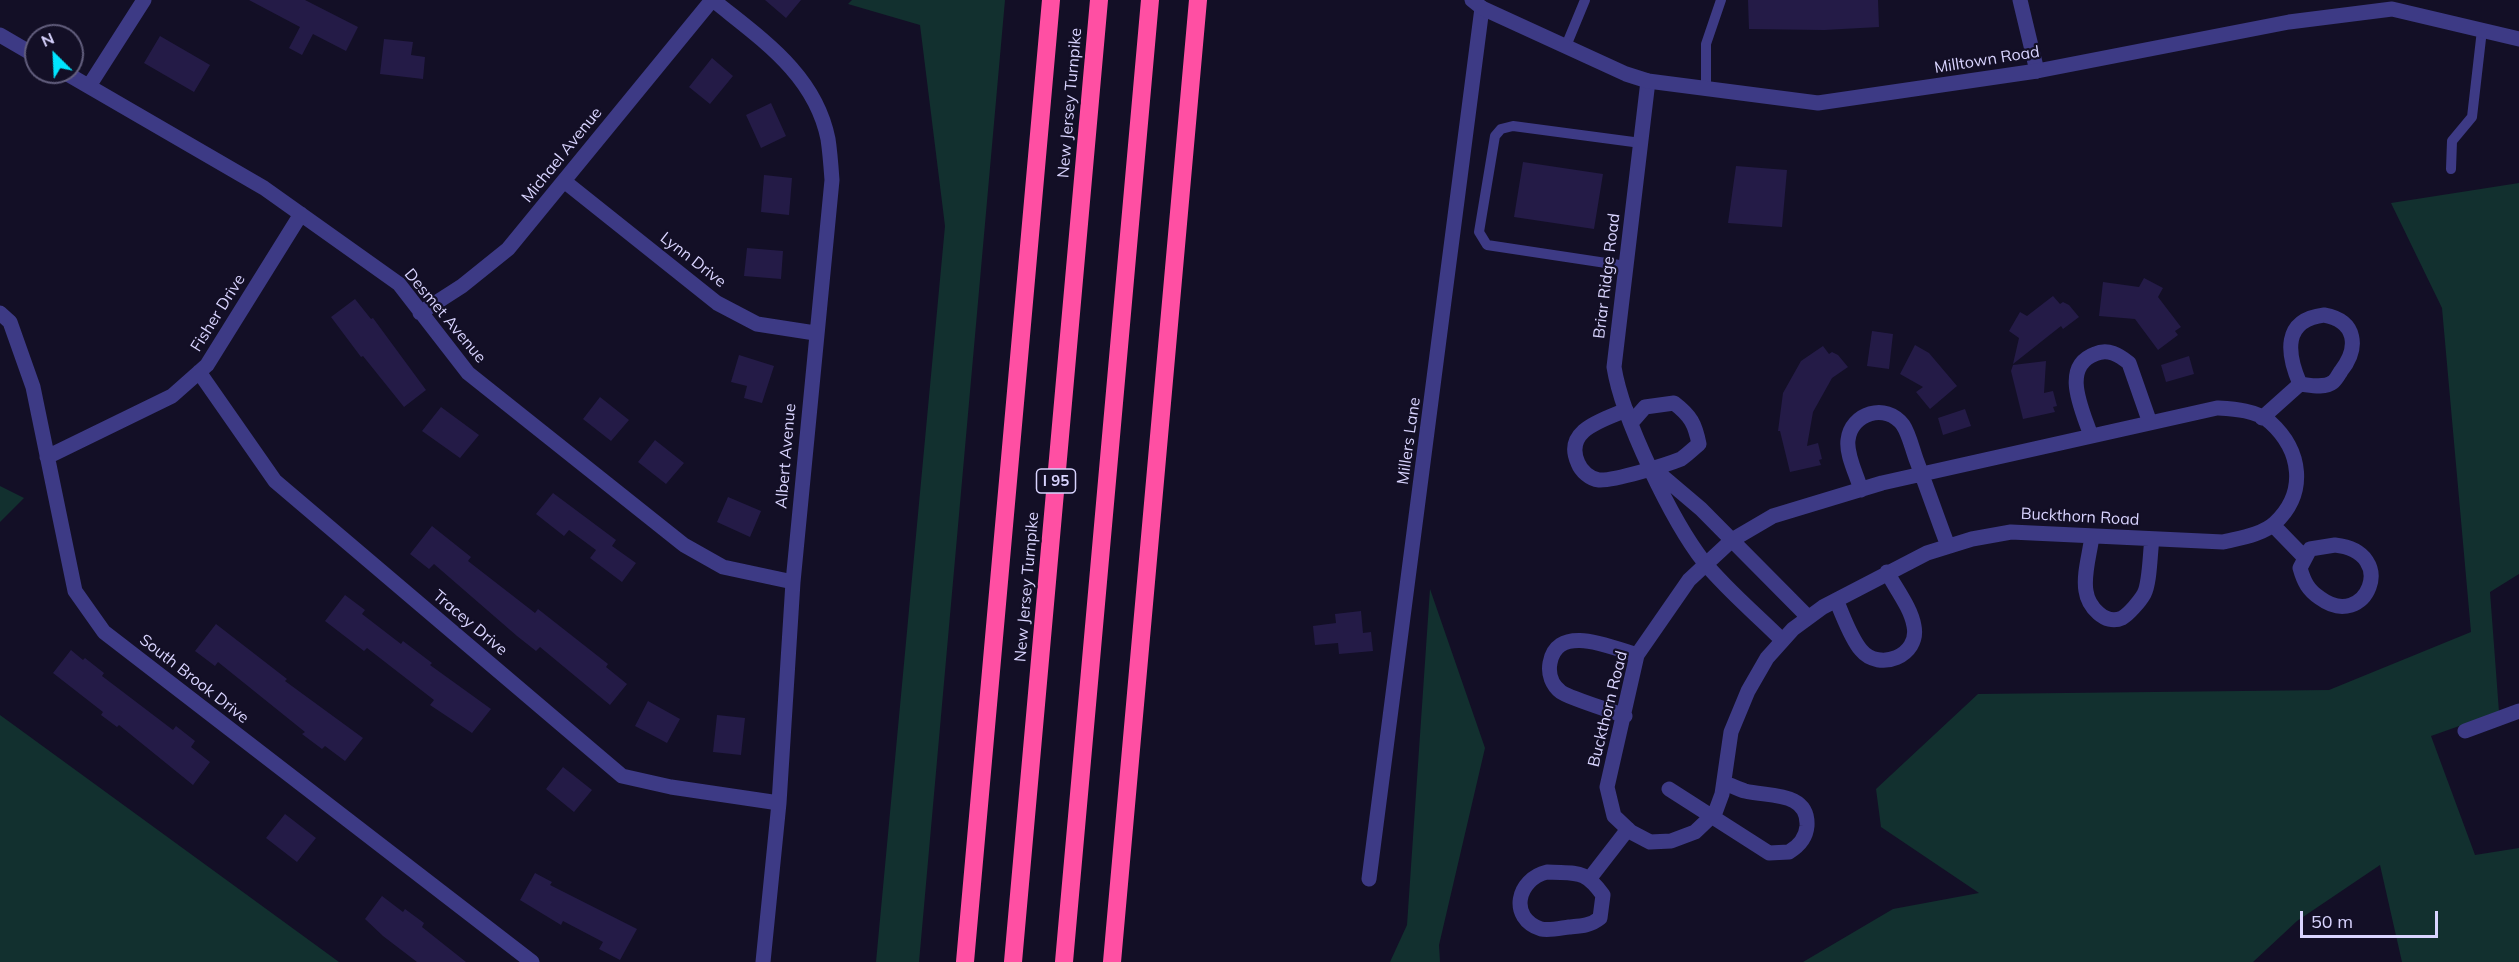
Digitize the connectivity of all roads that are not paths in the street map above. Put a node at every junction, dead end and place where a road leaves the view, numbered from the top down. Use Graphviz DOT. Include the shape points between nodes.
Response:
graph roads {
  1 [pos="144,0"];
  2 [pos="713,0"];
  3 [pos="1051,0"];
  4 [pos="1099,0"];
  5 [pos="1150,0"];
  6 [pos="1198,0"];
  7 [pos="1585,0"];
  8 [pos="1721,0"];
  9 [pos="2020,0"];
  10 [pos="1477,4"];
  11 [pos="2482,30"];
  12 [pos="0,35"];
  13 [pos="2519,39"];
  14 [pos="1566,46"];
  15 [pos="24,49"];
  16 [pos="2037,71"];
  17 [pos="1648,81"];
  18 [pos="84,83"];
  19 [pos="89,86"];
  20 [pos="1706,89"];
  21 [pos="1641,143"];
  22 [pos="2451,169"];
  23 [pos="564,181"];
  24 [pos="301,214"];
  25 [pos="1626,266"];
  26 [pos="420,313"];
  27 [pos="0,314"];
  28 [pos="815,333"];
  29 [pos="199,372"];
  30 [pos="2300,384"];
  31 [pos="1629,417"];
  32 [pos="2262,418"];
  33 [pos="2150,423"];
  34 [pos="2091,436"];
  35 [pos="47,457"];
  36 [pos="1652,468"];
  37 [pos="1922,474"];
  38 [pos="1861,490"];
  39 [pos="2273,525"];
  40 [pos="2092,536"];
  41 [pos="2152,539"];
  42 [pos="1732,540"];
  43 [pos="1948,546"];
  44 [pos="2305,558"];
  45 [pos="1705,562"];
  46 [pos="1887,572"];
  47 [pos="793,582"];
  48 [pos="1836,600"];
  49 [pos="1808,617"];
  50 [pos="1782,640"];
  51 [pos="1637,655"];
  52 [pos="2519,711"];
  53 [pos="1625,716"];
  54 [pos="2464,730"];
  55 [pos="1724,783"];
  56 [pos="1669,789"];
  57 [pos="779,803"];
  58 [pos="1712,816"];
  59 [pos="1628,829"];
  60 [pos="1590,878"];
  61 [pos="1369,879"];
  62 [pos="532,962"];
  63 [pos="763,962"];
  64 [pos="965,962"];
  65 [pos="1012,962"];
  66 [pos="1064,962"];
  67 [pos="1112,962"];
  1 -- 19 [label="street"];
  2 -- 23 [label="street, Michael Avenue"];
  2 -- 28 [label="street, Albert Avenue" via="798,72 816,102 828,138 832,180"];
  3 -- 64 [label="highway, New Jersey Turnpike"];
  4 -- 65 [label="highway, New Jersey Turnpike / I 95"];
  5 -- 66 [label="highway"];
  6 -- 67 [label="highway"];
  7 -- 14 [label="lane"];
  8 -- 20 [label="lane" via="1706,44"];
  9 -- 16 [label="street"];
  10 -- 14 [label="street, Milltown Road"];
  10 -- 61 [label="street, Millers Lane"];
  11 -- 13 [label="street, Milltown Road"];
  11 -- 16 [label="street, Milltown Road" via="2392,9 2289,22"];
  11 -- 22 [label="lane" via="2472,117 2452,141"];
  12 -- 15 [label="street"];
  14 -- 17 [label="street, Milltown Road"];
  16 -- 20 [label="street, Milltown Road" via="1818,104"];
  17 -- 20 [label="street, Milltown Road"];
  17 -- 21 [label="street, Briar Ridge Road"];
  18 -- 19 [label="street, Desmet Avenue"];
  19 -- 24 [label="street, Desmet Avenue" via="264,188"];
  21 -- 25 [label="street, Briar Ridge Road"];
  21 -- 25 [label="lane" via="1513,126 1502,129 1495,136 1479,232 1487,244"];
  23 -- 26 [label="street, Michael Avenue" via="508,249"];
  23 -- 28 [label="street, Lynn Drive" via="717,303 757,324"];
  24 -- 26 [label="street, Desmet Avenue" via="399,285"];
  24 -- 29 [label="street, Fisher Drive"];
  25 -- 31 [label="street, Briar Ridge Road" via="1614,367"];
  26 -- 47 [label="street, Desmet Avenue" via="468,373 495,397 684,545 723,567"];
  27 -- 35 [label="street, South Brook Drive" via="10,322 33,387"];
  28 -- 47 [label="street, Albert Avenue"];
  29 -- 35 [label="street, Fisher Drive" via="172,396"];
  29 -- 57 [label="street, Tracey Drive" via="275,481 622,776"];
  30 -- 30 [label="street" via="2319,386 2333,382 2348,362 2353,341 2344,324 2334,316 2311,316 2295,331 2288,351"];
  30 -- 32 [label="street"];
  31 -- 36 [label="street, Briar Ridge Road"];
  31 -- 36 [label="street" via="1645,407 1674,403 1696,425 1699,444 1682,458"];
  31 -- 36 [label="street" via="1587,427 1578,435 1575,456 1579,467 1600,480"];
  32 -- 33 [label="street, Buckthorn Road" via="2242,409 2217,408"];
  32 -- 39 [label="street, Buckthorn Road" via="2269,421 2291,449 2297,464 2296,487 2286,510"];
  33 -- 34 [label="street, Buckthorn Road"];
  33 -- 34 [label="street" via="2133,370 2119,355 2097,352 2086,358 2074,380"];
  34 -- 37 [label="street, Buckthorn Road"];
  35 -- 62 [label="street, South Brook Drive" via="75,591 104,632"];
  36 -- 42 [label="street, Briar Ridge Road"];
  36 -- 45 [label="street, Briar Ridge Road" via="1673,514"];
  37 -- 38 [label="street, Buckthorn Road"];
  37 -- 38 [label="street" via="1903,425 1894,416 1870,413 1851,429 1848,441"];
  37 -- 43 [label="street"];
  38 -- 42 [label="street, Buckthorn Road" via="1773,516"];
  39 -- 41 [label="street, Buckthorn Road" via="2223,542"];
  39 -- 44 [label="street"];
  40 -- 41 [label="street, Buckthorn Road"];
  40 -- 41 [label="street" via="2088,601 2106,617 2124,617 2145,593"];
  40 -- 43 [label="street, Buckthorn Road" via="2011,532"];
  42 -- 45 [label="street, Buckthorn Road"];
  42 -- 49 [label="street, Briar Ridge Road"];
  43 -- 46 [label="street, Buckthorn Road"];
  44 -- 44 [label="street" via="2310,549 2323,546 2356,550 2370,567 2368,592 2349,606 2327,603 2309,590 2303,579 2300,568"];
  45 -- 50 [label="street, Briar Ridge Road"];
  45 -- 51 [label="street, Buckthorn Road"];
  46 -- 48 [label="street, Buckthorn Road"];
  46 -- 48 [label="street" via="1915,627 1911,645 1894,659 1881,661 1859,649"];
  47 -- 57 [label="street, Albert Avenue"];
  48 -- 49 [label="street, Buckthorn Road"];
  49 -- 50 [label="street, Buckthorn Road"];
  50 -- 55 [label="street, Buckthorn Road" via="1748,690 1731,732"];
  51 -- 53 [label="street, Buckthorn Road"];
  51 -- 53 [label="street" via="1584,640 1565,642 1551,658 1549,670 1559,691"];
  52 -- 54 [label="street"];
  53 -- 59 [label="street, Buckthorn Road" via="1607,787 1614,816"];
  55 -- 58 [label="street, Buckthorn Road"];
  55 -- 58 [label="street" via="1746,791 1787,797 1798,804 1805,813 1804,837 1789,852 1768,852"];
  56 -- 58 [label="street"];
  57 -- 63 [label="street, Albert Avenue"];
  58 -- 59 [label="street, Buckthorn Road" via="1695,832 1671,841 1650,842"];
  59 -- 60 [label="street"];
  60 -- 60 [label="street" via="1582,874 1538,874 1522,892 1520,904 1524,915 1543,930 1591,925 1600,918 1603,895"];
}
